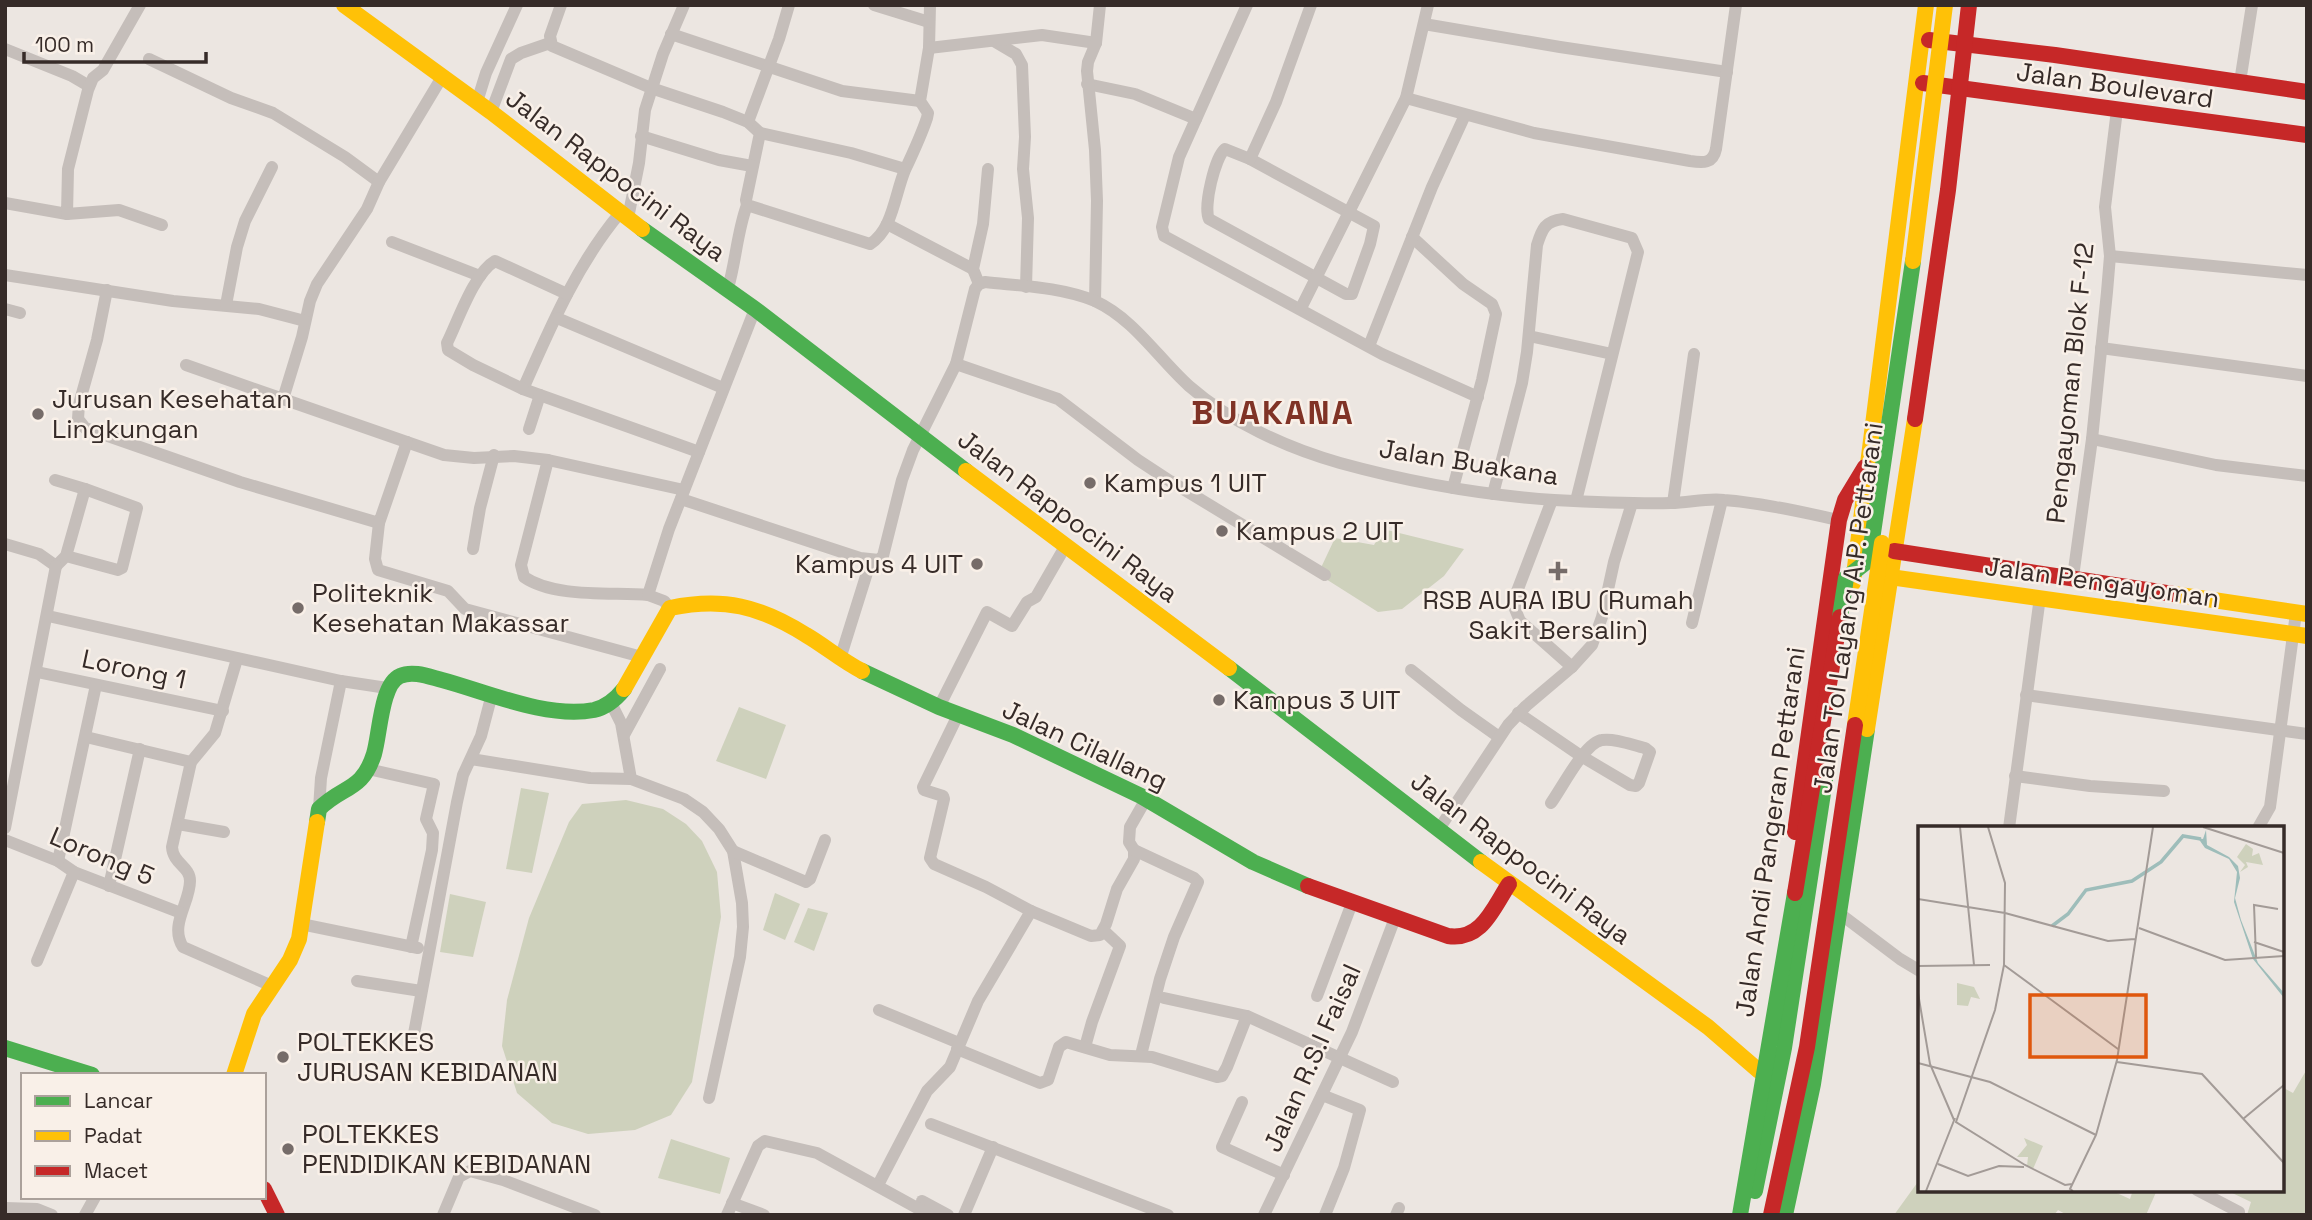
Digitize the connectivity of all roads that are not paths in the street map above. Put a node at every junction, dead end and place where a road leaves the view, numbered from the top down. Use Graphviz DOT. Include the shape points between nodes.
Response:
graph roads {
  1 [pos="140,5"];
  2 [pos="344,5"];
  3 [pos="517,5"];
  4 [pos="561,5"];
  5 [pos="684,5"];
  6 [pos="789,5"];
  7 [pos="874,5"];
  8 [pos="930,5"];
  9 [pos="1100,5"];
  10 [pos="1247,5"];
  11 [pos="1311,5"];
  12 [pos="1428,5"];
  13 [pos="1736,5"];
  14 [pos="1926,5"];
  15 [pos="1945,5"];
  16 [pos="1954,5"];
  17 [pos="1969,5"];
  18 [pos="2252,5"];
  19 [pos="929,22"];
  20 [pos="1424,24"];
  21 [pos="671,34"];
  22 [pos="550,39"];
  23 [pos="1921,40"];
  24 [pos="994,41"];
  25 [pos="1096,43"];
  26 [pos="1964,44"];
  27 [pos="929,48"];
  28 [pos="5,49"];
  29 [pos="149,59"];
  30 [pos="769,67"];
  31 [pos="1727,72"];
  32 [pos="442,77"];
  33 [pos="2240,82"];
  34 [pos="1916,83"];
  35 [pos="1087,84"];
  36 [pos="89,86"];
  37 [pos="651,88"];
  38 [pos="1958,88"];
  39 [pos="2307,92"];
  40 [pos="1406,98"];
  41 [pos="920,101"];
  42 [pos="477,102"];
  43 [pos="2117,110"];
  44 [pos="491,112"];
  45 [pos="1465,115"];
  46 [pos="1196,119"];
  47 [pos="748,122"];
  48 [pos="760,133"];
  49 [pos="2307,135"];
  50 [pos="641,136"];
  51 [pos="1250,159"];
  52 [pos="752,166"];
  53 [pos="272,167"];
  54 [pos="905,169"];
  55 [pos="988,169"];
  56 [pos="379,182"];
  57 [pos="5,203"];
  58 [pos="747,205"];
  59 [pos="1349,213"];
  60 [pos="67,214"];
  61 [pos="624,215"];
  62 [pos="887,224"];
  63 [pos="162,225"];
  64 [pos="1412,237"];
  65 [pos="392,242"];
  66 [pos="2110,256"];
  67 [pos="974,269"];
  68 [pos="5,275"];
  69 [pos="2307,275"];
  70 [pos="480,276"];
  71 [pos="1317,277"];
  72 [pos="979,284"];
  73 [pos="1026,287"];
  74 [pos="728,288"];
  75 [pos="107,290"];
  76 [pos="567,294"];
  77 [pos="1095,302"];
  78 [pos="226,305"];
  79 [pos="1301,308"];
  80 [pos="5,309"];
  81 [pos="755,309"];
  82 [pos="20,313"];
  83 [pos="557,318"];
  84 [pos="305,321"];
  85 [pos="1529,336"];
  86 [pos="1368,346"];
  87 [pos="2101,348"];
  88 [pos="1612,354"];
  89 [pos="1694,354"];
  90 [pos="956,364"];
  91 [pos="186,365"];
  92 [pos="2307,376"];
  93 [pos="723,388"];
  94 [pos="523,389"];
  95 [pos="540,395"];
  96 [pos="1478,397"];
  97 [pos="283,399"];
  98 [pos="529,429"];
  99 [pos="920,436"];
  100 [pos="2092,439"];
  101 [pos="407,442"];
  102 [pos="699,452"];
  103 [pos="494,455"];
  104 [pos="548,460"];
  105 [pos="1869,461"];
  106 [pos="2307,476"];
  107 [pos="55,480"];
  108 [pos="1453,488"];
  109 [pos="85,489"];
  110 [pos="682,494"];
  111 [pos="1493,494"];
  112 [pos="1552,500"];
  113 [pos="1722,500"];
  114 [pos="1576,501"];
  115 [pos="1632,503"];
  116 [pos="1674,503"];
  117 [pos="1839,520"];
  118 [pos="379,523"];
  119 [pos="5,544"];
  120 [pos="1066,545"];
  121 [pos="473,549"];
  122 [pos="1894,551"];
  123 [pos="66,556"];
  124 [pos="871,560"];
  125 [pos="56,566"];
  126 [pos="2043,573"];
  127 [pos="1325,575"];
  128 [pos="1890,577"];
  129 [pos="2073,577"];
  130 [pos="648,595"];
  131 [pos="2040,597"];
  132 [pos="670,608"];
  133 [pos="2302,614"];
  134 [pos="48,616"];
  135 [pos="1692,623"];
  136 [pos="2300,635"];
  137 [pos="642,657"];
  138 [pos="237,659"];
  139 [pos="841,659"];
  140 [pos="1572,667"];
  141 [pos="660,669"];
  142 [pos="1411,670"];
  143 [pos="37,672"];
  144 [pos="341,681"];
  145 [pos="96,685"];
  146 [pos="387,688"];
  147 [pos="492,695"];
  148 [pos="2026,695"];
  149 [pos="611,703"];
  150 [pos="939,707"];
  151 [pos="222,711"];
  152 [pos="1518,713"];
  153 [pos="958,715"];
  154 [pos="2279,730"];
  155 [pos="2307,734"];
  156 [pos="624,735"];
  157 [pos="86,737"];
  158 [pos="1499,737"];
  159 [pos="140,749"];
  160 [pos="1581,756"];
  161 [pos="471,759"];
  162 [pos="191,762"];
  163 [pos="368,769"];
  164 [pos="2015,776"];
  165 [pos="631,779"];
  166 [pos="2164,791"];
  167 [pos="1146,799"];
  168 [pos="1551,803"];
  169 [pos="319,809"];
  170 [pos="178,824"];
  171 [pos="2009,826"];
  172 [pos="2259,826"];
  173 [pos="5,828"];
  174 [pos="1439,829"];
  175 [pos="224,832"];
  176 [pos="5,840"];
  177 [pos="825,840"];
  178 [pos="1134,850"];
  179 [pos="733,851"];
  180 [pos="58,861"];
  181 [pos="74,872"];
  182 [pos="1509,884"];
  183 [pos="109,886"];
  184 [pos="1809,888"];
  185 [pos="1842,894"];
  186 [pos="1352,903"];
  187 [pos="1031,911"];
  188 [pos="181,913"];
  189 [pos="1839,913"];
  190 [pos="1395,918"];
  191 [pos="301,924"];
  192 [pos="1104,931"];
  193 [pos="411,947"];
  194 [pos="1800,948"];
  195 [pos="1833,949"];
  196 [pos="429,951"];
  197 [pos="37,961"];
  198 [pos="1918,970"];
  199 [pos="357,981"];
  200 [pos="272,986"];
  201 [pos="421,991"];
  202 [pos="1317,996"];
  203 [pos="1164,998"];
  204 [pos="879,1010"];
  205 [pos="1247,1016"];
  206 [pos="413,1039"];
  207 [pos="958,1046"];
  208 [pos="1085,1047"];
  209 [pos="5,1048"];
  210 [pos="1141,1055"];
  211 [pos="1339,1058"];
  212 [pos="1759,1071"];
  213 [pos="86,1073"];
  214 [pos="235,1073"];
  215 [pos="1393,1082"];
  216 [pos="1322,1095"];
  217 [pos="709,1098"];
  218 [pos="1242,1102"];
  219 [pos="931,1124"];
  220 [pos="993,1147"];
  221 [pos="1284,1175"];
  222 [pos="878,1185"];
  223 [pos="894,1185"];
  224 [pos="2201,1192"];
  225 [pos="266,1193"];
  226 [pos="94,1199"];
  227 [pos="5,1208"];
  228 [pos="730,1209"];
  229 [pos="2239,1213"];
  230 [pos="51,1215"];
  231 [pos="85,1215"];
  232 [pos="277,1215"];
  233 [pos="443,1215"];
  234 [pos="595,1215"];
  235 [pos="764,1215"];
  236 [pos="930,1215"];
  237 [pos="948,1215"];
  238 [pos="964,1215"];
  239 [pos="1168,1215"];
  240 [pos="1264,1215"];
  241 [pos="1325,1215"];
  242 [pos="1729,1215"];
  243 [pos="1740,1215"];
  244 [pos="1750,1215"];
  245 [pos="1772,1215"];
  246 [pos="1785,1215"];
  1 -- 36 [label="street"];
  2 -- 32 [label="main road, Jalan Rappocini Raya"];
  3 -- 42 [label="street"];
  4 -- 22 [label="street"];
  5 -- 21 [label="street"];
  6 -- 30 [label="street"];
  7 -- 19 [label="street"];
  8 -- 19 [label="street"];
  9 -- 25 [label="street"];
  10 -- 46 [label="street"];
  11 -- 51 [label="street"];
  12 -- 20 [label="street"];
  13 -- 31 [label="street"];
  14 -- 23 [label="main road, Jalan Andi Pangeran Pettarani"];
  15 -- 243 [label="main road, Jalan Tol Layang A.P. Pettarani, bridge" via="1920,220 1869,560 1846,578"];
  16 -- 245 [label="main road, Jalan Tol Layang A.P. Pettarani, bridge" via="1921,285 1809,1034"];
  17 -- 26 [label="main road"];
  18 -- 33 [label="street"];
  19 -- 27 [label="street"];
  20 -- 31 [label="street"];
  20 -- 40 [label="street"];
  21 -- 30 [label="street"];
  21 -- 37 [label="street"];
  22 -- 37 [label="street"];
  22 -- 44 [label="street" via="511,59"];
  23 -- 26 [label="main road, Jalan Boulevard"];
  23 -- 34 [label="main road, Jalan Andi Pangeran Pettarani"];
  24 -- 25 [label="street" via="1042,35"];
  24 -- 27 [label="street"];
  24 -- 73 [label="street" via="1016,54 1022,65"];
  25 -- 35 [label="street" via="1088,62"];
  26 -- 33 [label="main road, Jalan Boulevard"];
  26 -- 38 [label="main road"];
  27 -- 41 [label="street"];
  28 -- 36 [label="street"];
  29 -- 56 [label="street" via="273,113"];
  30 -- 41 [label="street" via="842,91"];
  30 -- 47 [label="street"];
  31 -- 45 [label="street" via="1714,155 1709,162 1534,132"];
  32 -- 42 [label="main road, Jalan Rappocini Raya"];
  32 -- 56 [label="street"];
  33 -- 39 [label="main road, Jalan Boulevard"];
  34 -- 38 [label="main road, Jalan Boulevard"];
  34 -- 105 [label="main road, Jalan Andi Pangeran Pettarani"];
  35 -- 46 [label="street" via="1135,94"];
  35 -- 77 [label="street" via="1095,150"];
  36 -- 60 [label="street" via="68,169"];
  37 -- 47 [label="street"];
  37 -- 50 [label="street"];
  38 -- 43 [label="main road, Jalan Boulevard"];
  38 -- 122 [label="main road" via="1936,282"];
  40 -- 45 [label="street"];
  40 -- 59 [label="street"];
  41 -- 54 [label="street" via="927,118"];
  42 -- 44 [label="main road, Jalan Rappocini Raya"];
  43 -- 49 [label="main road, Jalan Boulevard"];
  43 -- 66 [label="street, Pengayoman Blok F-12" via="2105,207"];
  44 -- 61 [label="main road, Jalan Rappocini Raya"];
  45 -- 64 [label="street"];
  46 -- 79 [label="street" via="1179,157 1162,232 1169,240"];
  47 -- 48 [label="street"];
  48 -- 52 [label="street"];
  48 -- 54 [label="street"];
  50 -- 52 [label="street"];
  50 -- 61 [label="street" via="639,163"];
  51 -- 59 [label="street"];
  51 -- 71 [label="street" via="1221,151 1206,204 1209,219"];
  52 -- 58 [label="street"];
  53 -- 78 [label="street" via="245,221"];
  54 -- 62 [label="street"];
  55 -- 67 [label="street"];
  56 -- 84 [label="street" via="367,209 317,284"];
  57 -- 60 [label="street"];
  58 -- 62 [label="street" via="869,244"];
  58 -- 74 [label="street"];
  59 -- 71 [label="street"];
  59 -- 71 [label="street" via="1374,226 1354,291 1346,294"];
  60 -- 63 [label="street" via="118,209"];
  61 -- 74 [label="main road, Jalan Rappocini Raya"];
  61 -- 76 [label="street" via="601,236"];
  62 -- 67 [label="street"];
  64 -- 86 [label="street"];
  64 -- 96 [label="street" via="1494,307 1496,319"];
  65 -- 70 [label="street"];
  66 -- 69 [label="street"];
  66 -- 87 [label="street, Pengayoman Blok F-12"];
  67 -- 72 [label="street"];
  68 -- 75 [label="street"];
  70 -- 76 [label="street" via="486,266 500,262"];
  70 -- 94 [label="street" via="447,343 448,350"];
  71 -- 79 [label="street"];
  72 -- 73 [label="street, Jalan Buakana"];
  72 -- 90 [label="street"];
  73 -- 77 [label="street, Jalan Buakana"];
  74 -- 81 [label="main road, Jalan Rappocini Raya"];
  75 -- 78 [label="street"];
  75 -- 118 [label="street" via="78,411 85,428 240,482"];
  76 -- 83 [label="street"];
  77 -- 108 [label="street, Jalan Buakana" via="1122,319 1204,397 1267,435 1340,463"];
  78 -- 84 [label="street"];
  79 -- 86 [label="street"];
  80 -- 82 [label="street"];
  81 -- 93 [label="street"];
  81 -- 99 [label="main road, Jalan Rappocini Raya"];
  83 -- 93 [label="street"];
  83 -- 94 [label="street"];
  84 -- 97 [label="street"];
  85 -- 88 [label="street"];
  85 -- 88 [label="street" via="1537,245 1547,224 1563,219 1632,238 1638,252"];
  85 -- 111 [label="street" via="1520,392"];
  86 -- 96 [label="street"];
  87 -- 92 [label="street"];
  87 -- 100 [label="street, Pengayoman Blok F-12"];
  88 -- 114 [label="street"];
  89 -- 116 [label="street"];
  90 -- 99 [label="street"];
  90 -- 127 [label="street" via="1058,399 1138,460"];
  91 -- 97 [label="street"];
  93 -- 102 [label="street"];
  94 -- 95 [label="street"];
  95 -- 98 [label="street"];
  95 -- 102 [label="street"];
  96 -- 108 [label="street"];
  97 -- 101 [label="street"];
  99 -- 120 [label="main road, Jalan Rappocini Raya"];
  99 -- 124 [label="street" via="902,480 883,556"];
  100 -- 106 [label="street" via="2216,465"];
  100 -- 129 [label="street, Pengayoman Blok F-12"];
  101 -- 103 [label="street" via="444,455"];
  101 -- 118 [label="street"];
  102 -- 110 [label="street"];
  103 -- 104 [label="street"];
  103 -- 121 [label="street"];
  104 -- 110 [label="street"];
  104 -- 130 [label="street" via="521,565 524,576 552,588"];
  105 -- 117 [label="main road, Jalan Andi Pangeran Pettarani" via="1854,482"];
  105 -- 184 [label="main road, Jalan Andi Pangeran Pettarani"];
  107 -- 109 [label="street"];
  108 -- 111 [label="street, Jalan Buakana"];
  109 -- 123 [label="street"];
  109 -- 123 [label="street" via="138,509 122,568"];
  110 -- 124 [label="street" via="774,532"];
  110 -- 130 [label="street"];
  111 -- 112 [label="street, Jalan Buakana"];
  112 -- 114 [label="street, Jalan Buakana"];
  112 -- 140 [label="street" via="1518,587 1515,609 1520,621"];
  113 -- 116 [label="street, Jalan Buakana"];
  113 -- 117 [label="street, Jalan Buakana"];
  113 -- 135 [label="street"];
  114 -- 115 [label="street, Jalan Buakana"];
  115 -- 116 [label="street, Jalan Buakana"];
  115 -- 140 [label="street" via="1597,632"];
  117 -- 212 [label="main road, Jalan Andi Pangeran Pettarani"];
  118 -- 137 [label="street" via="378,570 448,591 465,609"];
  119 -- 125 [label="street" via="39,554"];
  120 -- 150 [label="street" via="1036,597 1027,602 1012,626 987,612"];
  120 -- 174 [label="main road, Jalan Rappocini Raya"];
  122 -- 126 [label="main road, Jalan Pengayoman"];
  122 -- 128 [label="main road"];
  123 -- 125 [label="street"];
  124 -- 139 [label="street"];
  125 -- 134 [label="street"];
  126 -- 129 [label="main road, Jalan Pengayoman"];
  126 -- 131 [label="main road"];
  128 -- 131 [label="main road, Jalan Pengayoman"];
  128 -- 185 [label="main road"];
  129 -- 133 [label="main road, Jalan Pengayoman"];
  130 -- 132 [label="street"];
  131 -- 136 [label="main road, Jalan Pengayoman"];
  131 -- 148 [label="street"];
  132 -- 137 [label="main road"];
  132 -- 139 [label="main road, Jalan Cilallang" via="708,603 746,606 785,622"];
  133 -- 136 [label="street"];
  134 -- 138 [label="street"];
  134 -- 143 [label="street"];
  136 -- 154 [label="street"];
  137 -- 149 [label="main road"];
  138 -- 144 [label="street"];
  138 -- 151 [label="street"];
  139 -- 150 [label="main road, Jalan Cilallang"];
  140 -- 152 [label="street"];
  141 -- 156 [label="street"];
  142 -- 158 [label="street"];
  143 -- 145 [label="street, Lorong 1"];
  143 -- 173 [label="street"];
  144 -- 146 [label="street"];
  144 -- 169 [label="street"];
  145 -- 151 [label="street, Lorong 1"];
  145 -- 157 [label="street"];
  146 -- 147 [label="main road" via="406,673"];
  146 -- 163 [label="main road"];
  147 -- 149 [label="main road" via="574,711 591,711"];
  147 -- 161 [label="street"];
  148 -- 154 [label="street"];
  148 -- 164 [label="street"];
  149 -- 156 [label="street"];
  150 -- 153 [label="main road, Jalan Cilallang"];
  151 -- 162 [label="street" via="211,740"];
  152 -- 158 [label="street"];
  152 -- 160 [label="street"];
  153 -- 167 [label="main road, Jalan Cilallang" via="1013,735"];
  153 -- 187 [label="street" via="923,787 944,799 930,858"];
  154 -- 155 [label="street"];
  154 -- 172 [label="street" via="2270,807"];
  156 -- 165 [label="street"];
  157 -- 159 [label="street"];
  157 -- 180 [label="street"];
  158 -- 174 [label="street"];
  159 -- 162 [label="street"];
  159 -- 183 [label="street"];
  160 -- 160 [label="street" via="1602,740 1650,752 1636,786"];
  160 -- 168 [label="street"];
  161 -- 165 [label="street" via="590,778"];
  161 -- 196 [label="street" via="457,802"];
  162 -- 170 [label="street"];
  163 -- 169 [label="main road" via="360,783"];
  163 -- 193 [label="street" via="434,784 426,819 433,833 432,850"];
  164 -- 166 [label="street"];
  164 -- 171 [label="street"];
  165 -- 179 [label="street" via="693,805 719,829"];
  167 -- 178 [label="street" via="1130,827 1129,842"];
  167 -- 186 [label="main road, Jalan Cilallang" via="1254,862"];
  169 -- 191 [label="main road"];
  170 -- 175 [label="street"];
  170 -- 188 [label="street" via="173,854 190,881"];
  174 -- 182 [label="main road, Jalan Rappocini Raya"];
  176 -- 180 [label="street, Lorong 5"];
  177 -- 179 [label="street" via="806,882"];
  178 -- 192 [label="street"];
  178 -- 210 [label="street" via="1198,882 1160,979"];
  179 -- 217 [label="street" via="742,903 741,947"];
  180 -- 181 [label="street, Lorong 5"];
  181 -- 183 [label="street, Lorong 5"];
  181 -- 197 [label="street"];
  182 -- 190 [label="main road, Jalan Cilallang" via="1484,922 1461,939"];
  182 -- 212 [label="main road, Jalan Rappocini Raya" via="1708,1027"];
  183 -- 188 [label="street, Lorong 5"];
  184 -- 185 [label="main road" via="1812,901 1822,908 1835,904"];
  184 -- 194 [label="main road, Jalan Andi Pangeran Pettarani"];
  185 -- 189 [label="main road"];
  186 -- 190 [label="main road, Jalan Cilallang"];
  186 -- 202 [label="street"];
  187 -- 192 [label="street" via="1091,936"];
  187 -- 207 [label="street" via="978,1001"];
  188 -- 200 [label="street" via="178,936 183,947"];
  189 -- 195 [label="main road"];
  189 -- 198 [label="street"];
  190 -- 211 [label="street, Jalan R.S.I Faisal"];
  191 -- 193 [label="street"];
  191 -- 200 [label="main road" via="296,949"];
  192 -- 208 [label="street" via="1120,946"];
  193 -- 196 [label="street"];
  194 -- 195 [label="main road" via="1811,932 1821,932"];
  194 -- 244 [label="main road, Jalan Andi Pangeran Pettarani"];
  195 -- 246 [label="main road" via="1813,1084"];
  196 -- 201 [label="street"];
  199 -- 201 [label="street"];
  200 -- 214 [label="main road" via="246,1031"];
  201 -- 206 [label="street"];
  203 -- 205 [label="street"];
  204 -- 207 [label="street"];
  205 -- 210 [label="street" via="1222,1076"];
  205 -- 211 [label="street"];
  207 -- 208 [label="street" via="1044,1083 1063,1043"];
  207 -- 222 [label="street" via="947,1073 927,1091"];
  208 -- 210 [label="street" via="1110,1055"];
  209 -- 213 [label="main road"];
  211 -- 215 [label="street"];
  211 -- 216 [label="street, Jalan R.S.I Faisal"];
  212 -- 242 [label="main road, Jalan Andi Pangeran Pettarani"];
  216 -- 221 [label="street, Jalan R.S.I Faisal"];
  216 -- 241 [label="street" via="1360,1110"];
  218 -- 221 [label="street" via="1222,1147"];
  219 -- 220 [label="street"];
  220 -- 238 [label="street"];
  220 -- 239 [label="street"];
  221 -- 240 [label="street, Jalan R.S.I Faisal"];
  222 -- 228 [label="street" via="817,1153 762,1142"];
  222 -- 236 [label="street"];
  223 -- 237 [label="street"];
  224 -- 229 [label="street"];
  225 -- 232 [label="main road"];
  226 -- 231 [label="street"];
  227 -- 230 [label="street" via="37,1209"];
  228 -- 235 [label="street"];
  233 -- 234 [label="street" via="459,1177 470,1171"];
}
